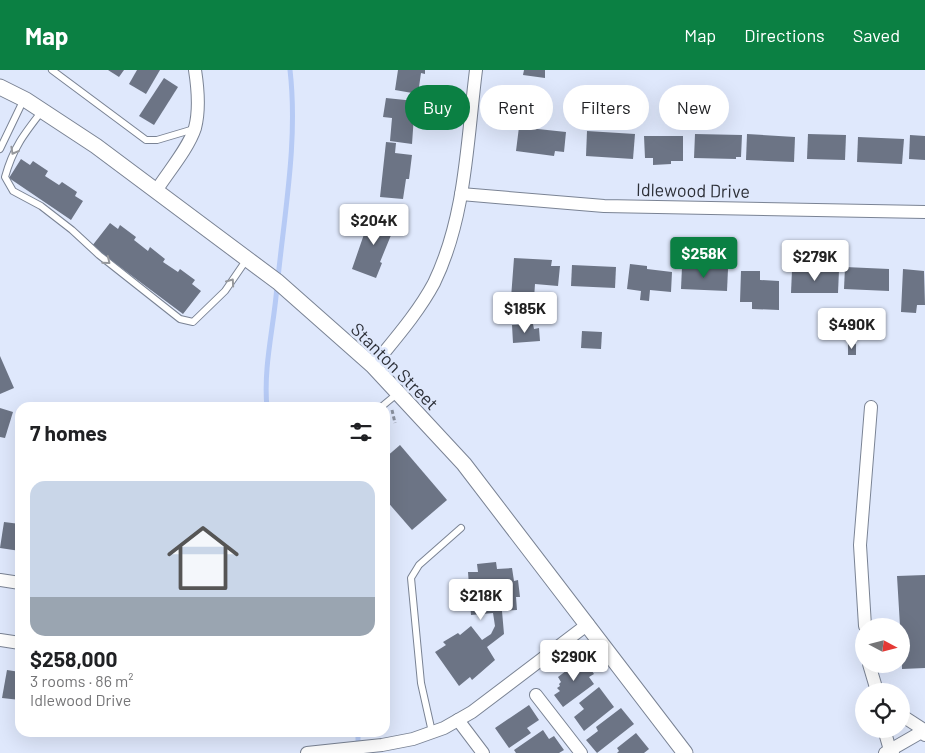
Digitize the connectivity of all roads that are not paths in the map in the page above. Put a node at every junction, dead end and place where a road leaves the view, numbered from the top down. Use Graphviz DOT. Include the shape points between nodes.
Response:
graph roads {
  1 [pos="52,70"];
  2 [pos="195,70"];
  3 [pos="476,70"];
  4 [pos="0,87"];
  5 [pos="24,100"];
  6 [pos="42,111"];
  7 [pos="194,128"];
  8 [pos="0,149"];
  9 [pos="156,191"];
  10 [pos="461,194"];
  11 [pos="925,212"];
  12 [pos="247,259"];
  13 [pos="373,366"];
  14 [pos="398,393"];
  15 [pos="387,402"];
  16 [pos="871,408"];
  17 [pos="461,528"];
  18 [pos="0,580"];
  19 [pos="15,582"];
  20 [pos="865,618"];
  21 [pos="588,624"];
  22 [pos="0,640"];
  23 [pos="15,642"];
  24 [pos="536,695"];
  25 [pos="458,720"];
  26 [pos="910,722"];
  27 [pos="432,732"];
  28 [pos="924,732"];
  29 [pos="886,738"];
  30 [pos="890,752"];
  31 [pos="307,753"];
  32 [pos="483,753"];
  33 [pos="582,753"];
  34 [pos="685,753"];
  1 -- 7 [label="lane" via="146,140 157,140"];
  2 -- 7 [label="street" via="198,106"];
  3 -- 10 [label="street"];
  4 -- 5 [label="street, Stanton Street"];
  5 -- 6 [label="street, Stanton Street"];
  5 -- 8 [label="lane"];
  6 -- 9 [label="street, Stanton Street"];
  6 -- 12 [label="lane, one-way" via="11,157 5,177 14,191 41,206 180,319 193,322 225,292"];
  7 -- 9 [label="street"];
  9 -- 12 [label="street, Stanton Street"];
  10 -- 11 [label="street, Idlewood Drive" via="604,206"];
  10 -- 13 [label="street" via="451,242 433,283 412,318"];
  12 -- 13 [label="street, Stanton Street" via="278,282"];
  13 -- 14 [label="street, Stanton Street"];
  14 -- 15 [label="lane"];
  14 -- 21 [label="street, Stanton Street" via="464,464"];
  16 -- 20 [label="street" via="860,545"];
  17 -- 27 [label="lane" via="419,564 411,578 421,682"];
  18 -- 19 [label="street"];
  21 -- 25 [label="street"];
  21 -- 34 [label="street, Stanton Street"];
  22 -- 23 [label="street"];
  24 -- 33 [label="street"];
  25 -- 27 [label="street"];
  25 -- 32 [label="street"];
  26 -- 28 [label="street"];
  27 -- 31 [label="street" via="382,745"];
  28 -- 30 [label="street"];
  29 -- 30 [label="street"];
}
